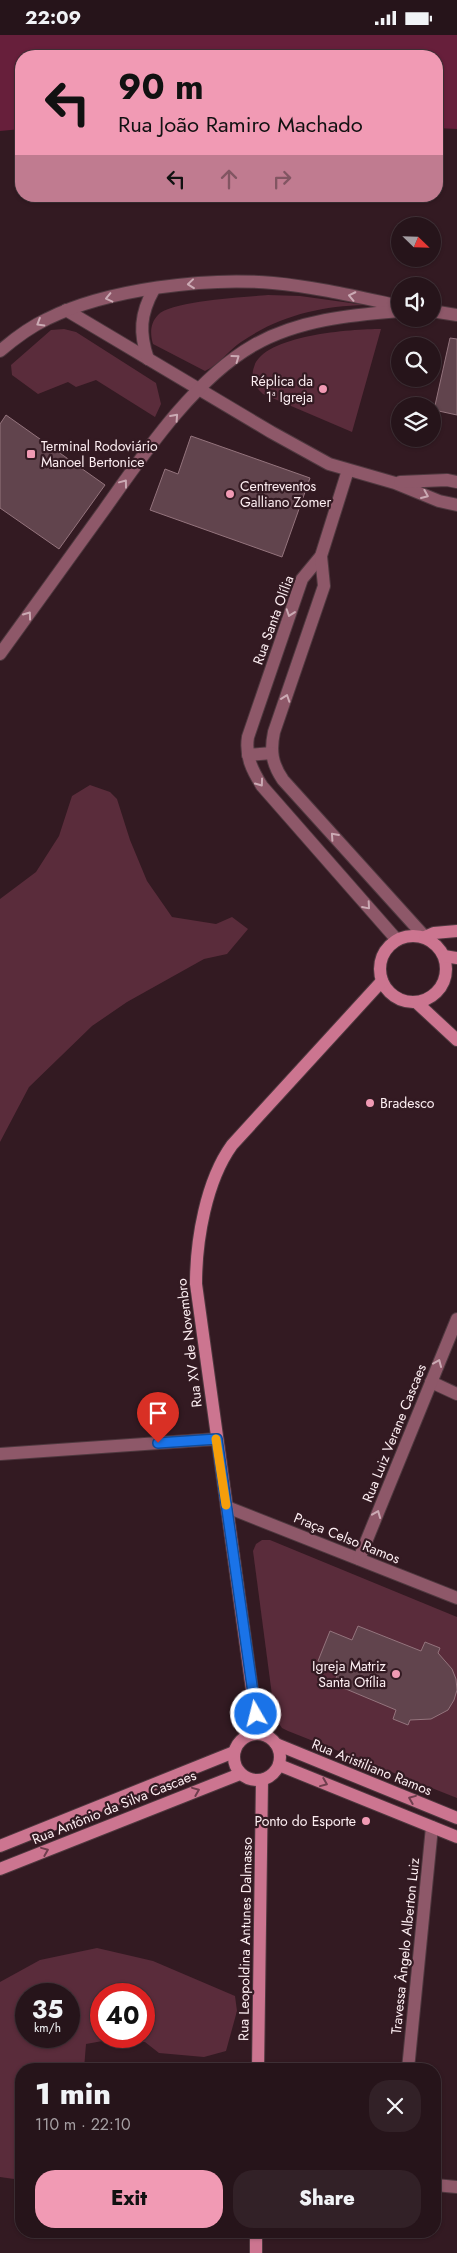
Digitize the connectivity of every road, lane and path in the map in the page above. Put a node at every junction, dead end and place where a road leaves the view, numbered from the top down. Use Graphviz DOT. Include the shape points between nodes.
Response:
graph roads {
  1 [pos="154,289"];
  2 [pos="391,304"];
  3 [pos="66,310"];
  4 [pos="391,312"];
  5 [pos="441,312"];
  6 [pos="457,315"];
  7 [pos="0,351"];
  8 [pos="148,359"];
  9 [pos="200,390"];
  10 [pos="348,471"];
  11 [pos="457,482"];
  12 [pos="395,483"];
  13 [pos="457,505"];
  14 [pos="321,555"];
  15 [pos="0,654"];
  16 [pos="272,753"];
  17 [pos="248,755"];
  18 [pos="355,859"];
  19 [pos="338,873"];
  20 [pos="457,931"];
  21 [pos="425,937"];
  22 [pos="397,940"];
  23 [pos="451,957"];
  24 [pos="382,981"];
  25 [pos="416,1002"];
  26 [pos="457,1040"];
  27 [pos="457,1319"];
  28 [pos="430,1382"];
  29 [pos="457,1394"];
  30 [pos="217,1439"];
  31 [pos="0,1453"];
  32 [pos="227,1507"];
  33 [pos="359,1559"];
  34 [pos="457,1598"];
  35 [pos="258,1733"];
  36 [pos="276,1744"];
  37 [pos="234,1752"];
  38 [pos="279,1765"];
  39 [pos="240,1774"];
  40 [pos="262,1780"];
  41 [pos="457,1818"];
  42 [pos="432,1827"];
  43 [pos="457,1837"];
  44 [pos="0,1846"];
  45 [pos="0,1869"];
  46 [pos="258,2063"];
  47 [pos="409,2063"];
  48 [pos="441,2186"];
  49 [pos="457,2187"];
  50 [pos="256,2238"];
  51 [pos="256,2253"];
  2 -- 1 [label="street, one-way" via="317,288 272,283 191,283"];
  1 -- 3 [label="street, one-way"];
  1 -- 8 [label="street" via="144,307 141,324"];
  3 -- 7 [label="street, one-way" via="16,337"];
  3 -- 8 [label="street"];
  9 -- 4 [label="street, one-way" via="236,357 275,335 306,324"];
  5 -- 6 [label="street"];
  8 -- 9 [label="street"];
  9 -- 10 [label="street" via="307,453"];
  15 -- 9 [label="street, one-way" via="151,446"];
  10 -- 12 [label="street"];
  10 -- 14 [label="street"];
  11 -- 12 [label="street"];
  12 -- 13 [label="street, one-way"];
  16 -- 14 [label="street, one-way" via="274,732 324,586"];
  14 -- 17 [label="street, Rua Santa Olília, one-way" via="302,579 248,737"];
  16 -- 17 [label="street"];
  18 -- 16 [label="street, one-way" via="283,780 273,763"];
  17 -- 19 [label="street, Rua Santa Olília, one-way" via="262,786"];
  18 -- 19 [label="street"];
  18 -- 21 [label="street"];
  19 -- 22 [label="street, Rua Santa Olília, one-way"];
  20 -- 21 [label="street"];
  21 -- 22 [label="street" via="415,935"];
  21 -- 23 [label="street"];
  22 -- 24 [label="street" via="384,953 380,971"];
  23 -- 25 [label="street" via="442,986 431,997"];
  24 -- 25 [label="street" via="396,998"];
  24 -- 30 [label="street, Rua XV de Novembro" via="232,1145 216,1175 199,1237 196,1284"];
  25 -- 26 [label="street"];
  28 -- 27 [label="street, Rua Luiz Verane Cascaes, one-way"];
  28 -- 29 [label="street"];
  33 -- 28 [label="street, Rua Luiz Verane Cascaes, one-way"];
  30 -- 31 [label="street"];
  30 -- 32 [label="street, Rua XV de Novembro"];
  32 -- 33 [label="street, Praça Celso Ramos"];
  32 -- 35 [label="street, Rua XV de Novembro"];
  33 -- 34 [label="street, Praça Celso Ramos"];
  35 -- 36 [label="street"];
  35 -- 37 [label="street" via="240,1740"];
  36 -- 38 [label="street" via="280,1751"];
  41 -- 36 [label="street, Rua Aristiliano Ramos, one-way"];
  37 -- 39 [label="street"];
  37 -- 44 [label="street, Rua Antônio da Silva Cascaes"];
  38 -- 40 [label="street" via="272,1775"];
  38 -- 42 [label="street, one-way"];
  39 -- 40 [label="street"];
  45 -- 39 [label="street, Rua Antônio da Silva Cascaes, one-way"];
  40 -- 46 [label="street, Rua Leopoldina Antunes Dalmasso"];
  42 -- 43 [label="street"];
  42 -- 47 [label="street, Travessa Ângelo Alberton Luiz"];
  48 -- 49 [label="street"];
  50 -- 51 [label="street"];
}
